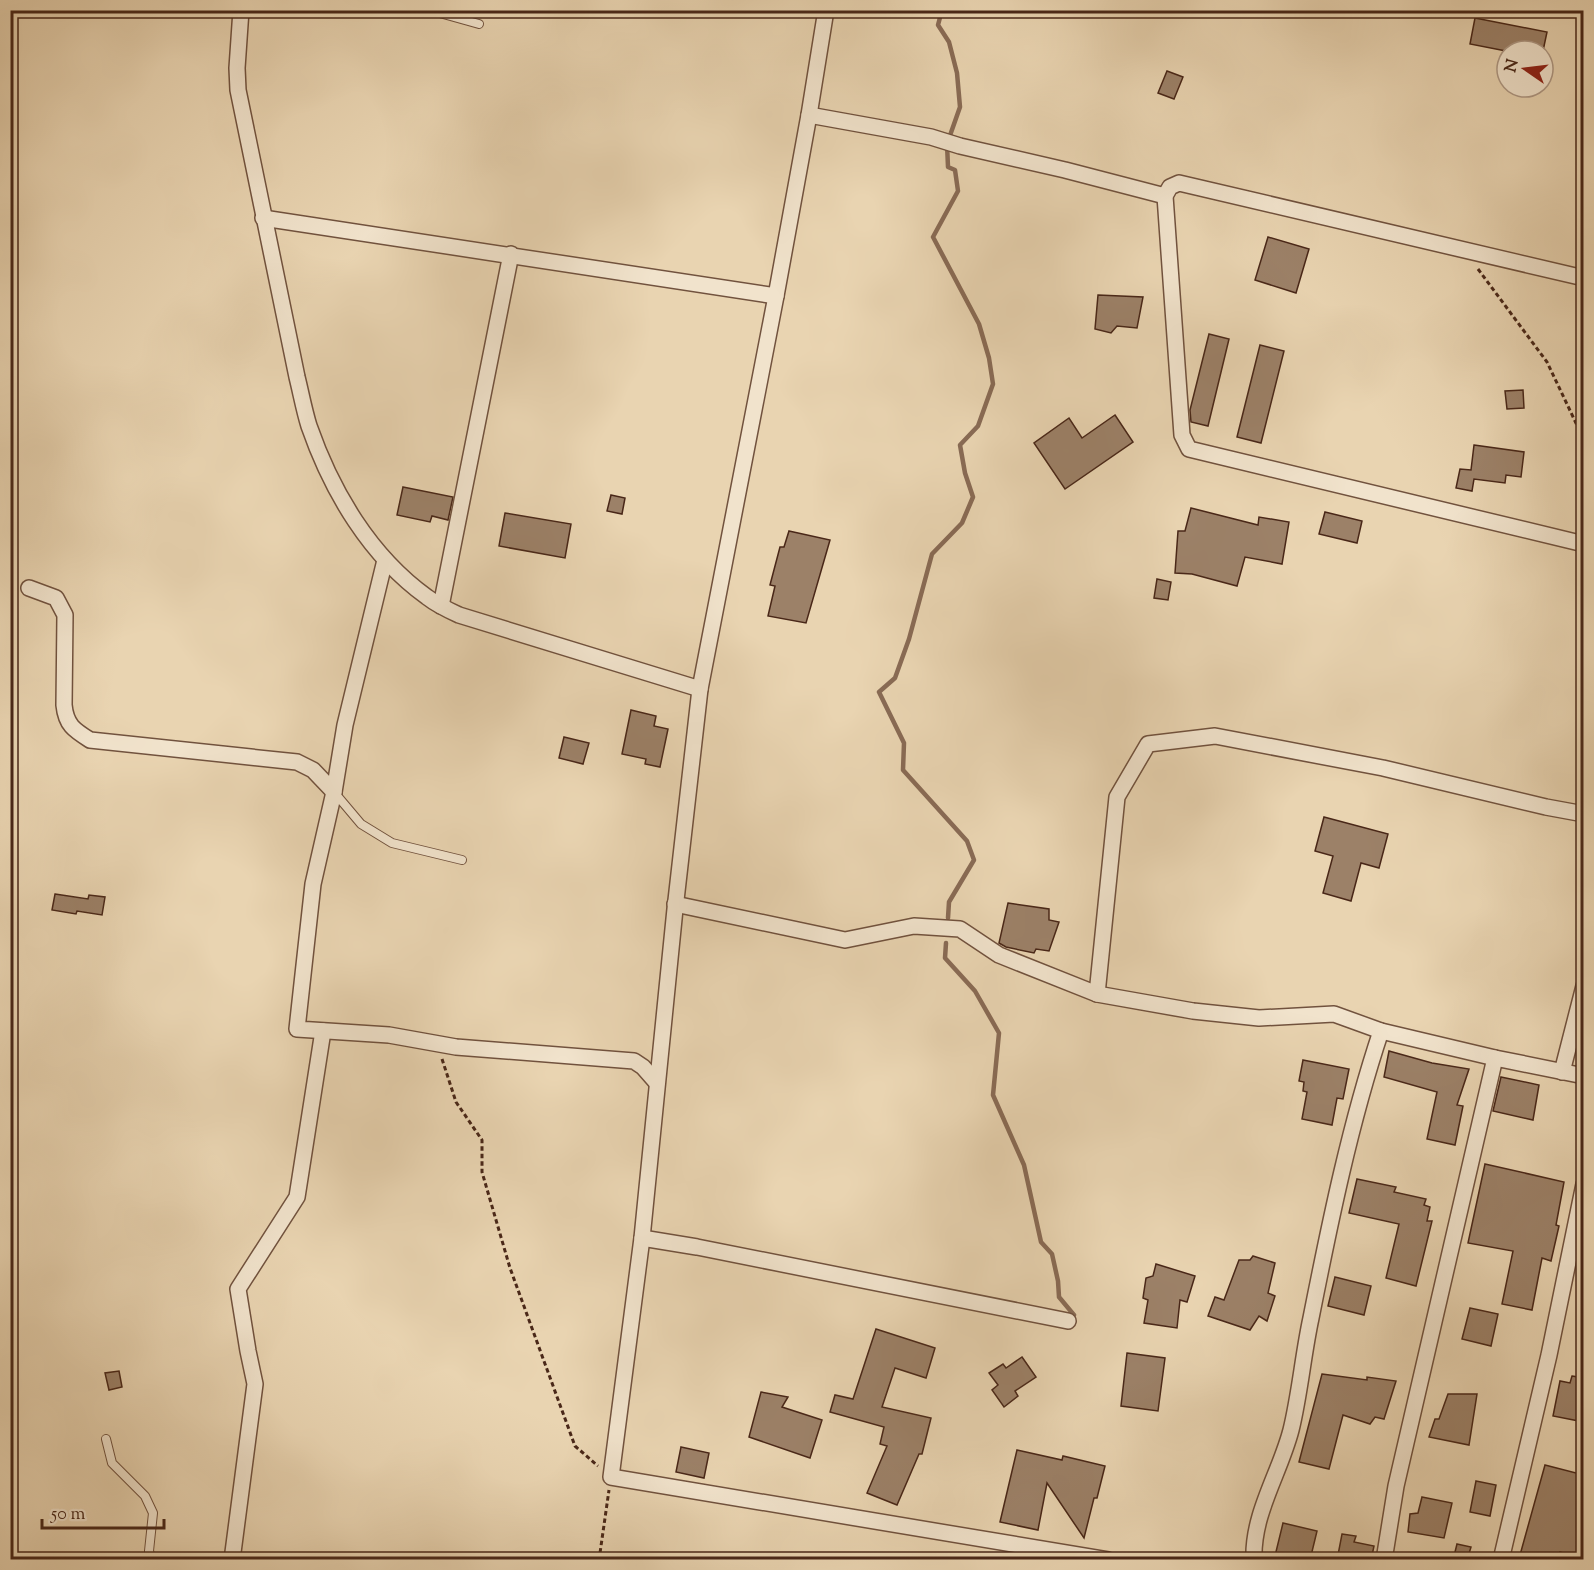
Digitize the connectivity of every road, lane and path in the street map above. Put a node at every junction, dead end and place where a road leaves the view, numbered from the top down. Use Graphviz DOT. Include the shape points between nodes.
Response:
graph roads {
  1 [pos="241,10"];
  2 [pos="429,10"];
  3 [pos="826,10"];
  4 [pos="479,24"];
  5 [pos="809,115"];
  6 [pos="1165,196"];
  7 [pos="263,218"];
  8 [pos="1462,250"];
  9 [pos="511,254"];
  10 [pos="1584,278"];
  11 [pos="776,296"];
  12 [pos="1584,440"];
  13 [pos="1584,544"];
  14 [pos="385,560"];
  15 [pos="29,588"];
  16 [pos="441,606"];
  17 [pos="700,689"];
  18 [pos="334,792"];
  19 [pos="1584,814"];
  20 [pos="462,860"];
  21 [pos="675,904"];
  22 [pos="1584,986"];
  23 [pos="1097,994"];
  24 [pos="323,1031"];
  25 [pos="1381,1031"];
  26 [pos="436,1043"];
  27 [pos="1494,1058"];
  28 [pos="1562,1072"];
  29 [pos="1584,1076"];
  30 [pos="657,1083"];
  31 [pos="1584,1184"];
  32 [pos="642,1239"];
  33 [pos="1068,1321"];
  34 [pos="106,1439"];
  35 [pos="611,1477"];
  36 [pos="152,1560"];
  37 [pos="232,1560"];
  38 [pos="599,1560"];
  39 [pos="1108,1560"];
  40 [pos="1254,1560"];
  41 [pos="1384,1560"];
  42 [pos="1501,1560"];
  1 -- 7 [label="street" via="238,90"];
  2 -- 4 [label="lane"];
  3 -- 5 [label="street"];
  5 -- 6 [label="street" via="931,137"];
  5 -- 11 [label="street"];
  6 -- 8 [label="street" via="1170,187 1179,183"];
  6 -- 13 [label="street" via="1182,435 1189,449"];
  7 -- 9 [label="street"];
  7 -- 14 [label="street" via="309,424 326,470 356,522"];
  8 -- 10 [label="street"];
  8 -- 12 [label="path" via="1546,362"];
  9 -- 11 [label="street"];
  9 -- 16 [label="street"];
  11 -- 17 [label="street"];
  14 -- 16 [label="street"];
  14 -- 18 [label="street" via="345,725"];
  15 -- 18 [label="street" via="56,598 65,615 64,705 70,728 90,740 297,762 313,771"];
  16 -- 17 [label="street" via="459,615"];
  17 -- 21 [label="street"];
  18 -- 20 [label="lane" via="362,824 392,843"];
  18 -- 24 [label="street" via="313,884 297,1029"];
  19 -- 23 [label="street" via="1383,768 1215,736 1148,744 1117,797"];
  21 -- 23 [label="street" via="845,940 914,926 960,928 999,955"];
  21 -- 30 [label="street"];
  22 -- 28 [label="street"];
  23 -- 25 [label="street" via="1259,1018 1334,1014"];
  24 -- 26 [label="street"];
  24 -- 37 [label="street" via="297,1197 238,1289 255,1384"];
  25 -- 27 [label="street"];
  25 -- 40 [label="street" via="1346,1155 1291,1429 1255,1534"];
  26 -- 30 [label="street" via="634,1061"];
  26 -- 35 [label="path" via="456,1102 482,1140 482,1172 510,1268 575,1446"];
  27 -- 28 [label="street"];
  27 -- 41 [label="street" via="1396,1486"];
  28 -- 29 [label="street"];
  30 -- 32 [label="street"];
  31 -- 42 [label="street" via="1550,1355"];
  32 -- 33 [label="street"];
  32 -- 35 [label="street"];
  34 -- 36 [label="lane" via="112,1463 145,1496 153,1513"];
  35 -- 38 [label="path"];
  35 -- 39 [label="street"];
}
